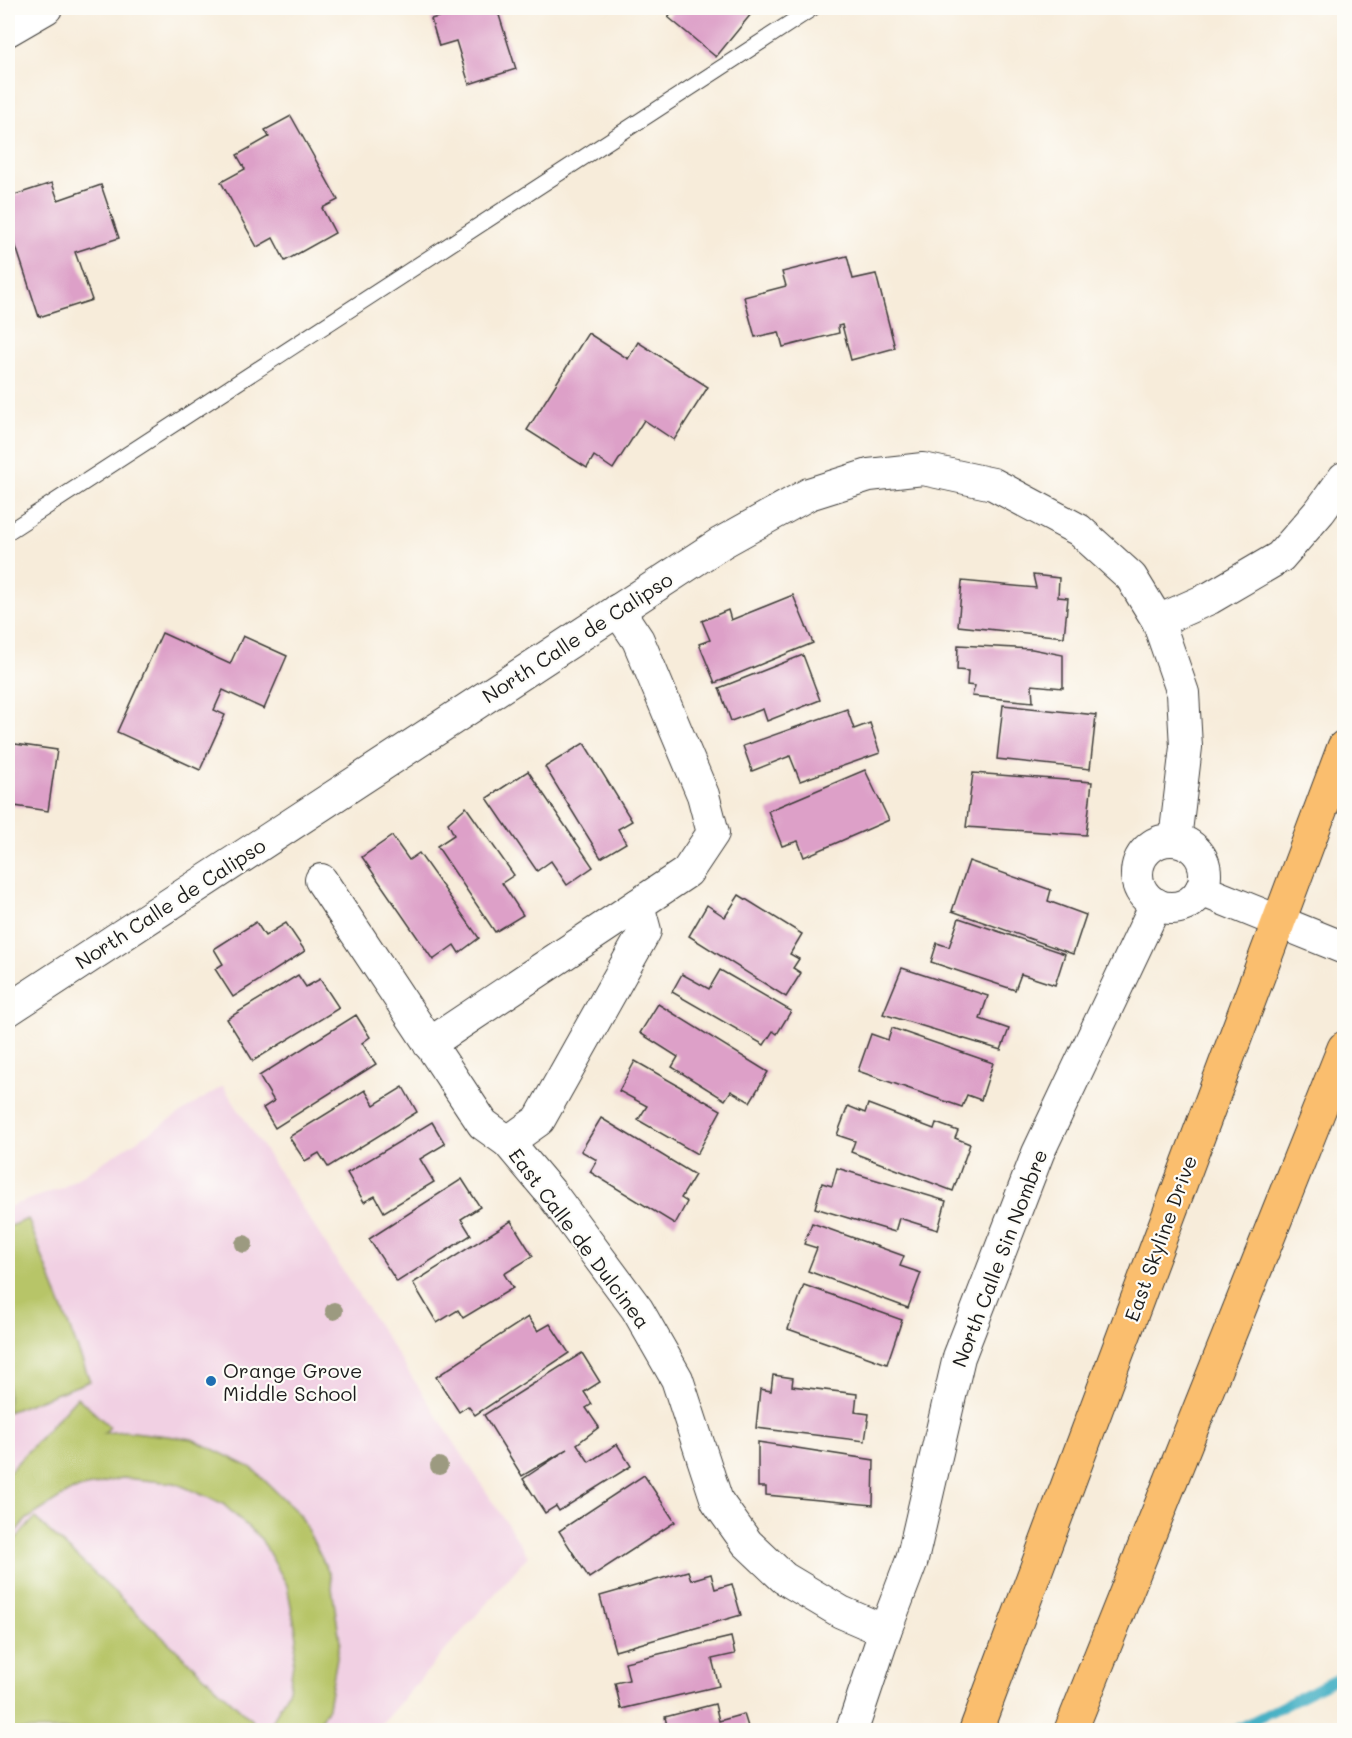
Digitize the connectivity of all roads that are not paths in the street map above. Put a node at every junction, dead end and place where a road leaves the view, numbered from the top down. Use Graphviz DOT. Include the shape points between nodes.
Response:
graph roads {
  1 [pos="46,8"];
  2 [pos="813,8"];
  3 [pos="11,20"];
  4 [pos="1344,478"];
  5 [pos="8,532"];
  6 [pos="618,610"];
  7 [pos="1158,621"];
  8 [pos="1344,747"];
  9 [pos="1175,840"];
  10 [pos="321,880"];
  11 [pos="1201,890"];
  12 [pos="1156,904"];
  13 [pos="638,905"];
  14 [pos="1278,921"];
  15 [pos="1344,948"];
  16 [pos="8,1010"];
  17 [pos="429,1044"];
  18 [pos="1344,1048"];
  19 [pos="508,1142"];
  20 [pos="885,1631"];
  21 [pos="852,1731"];
  22 [pos="976,1731"];
  23 [pos="1071,1731"];
  1 -- 3 [label="street"];
  2 -- 5 [label="lane"];
  4 -- 7 [label="street" via="1280,557 1210,598"];
  6 -- 7 [label="street, North Calle de Calipso" via="721,543 809,494 869,475 923,469 993,484 1079,530 1131,577"];
  6 -- 13 [label="street" via="638,640 703,795 713,833 687,872"];
  6 -- 16 [label="street, North Calle de Calipso"];
  7 -- 9 [label="street" via="1183,693 1186,747"];
  8 -- 14 [label="main road, East Skyline Drive"];
  9 -- 11 [label="street" via="1194,850 1201,859"];
  9 -- 12 [label="street" via="1165,840 1146,850 1137,869 1141,890"];
  10 -- 17 [label="street, East Calle de Dulcinea"];
  11 -- 12 [label="street" via="1186,904 1166,908"];
  11 -- 14 [label="street"];
  12 -- 20 [label="street, North Calle Sin Nombre" via="1038,1153 959,1357 912,1560"];
  13 -- 17 [label="street"];
  13 -- 19 [label="street" via="645,931 540,1120"];
  14 -- 15 [label="street"];
  14 -- 22 [label="main road, East Skyline Drive"];
  17 -- 19 [label="street, East Calle de Dulcinea" via="483,1124"];
  18 -- 23 [label="main road"];
  19 -- 20 [label="street, East Calle de Dulcinea" via="637,1309 677,1379 717,1501 747,1544 784,1578 841,1612"];
  20 -- 21 [label="street, North Calle Sin Nombre"];
}
